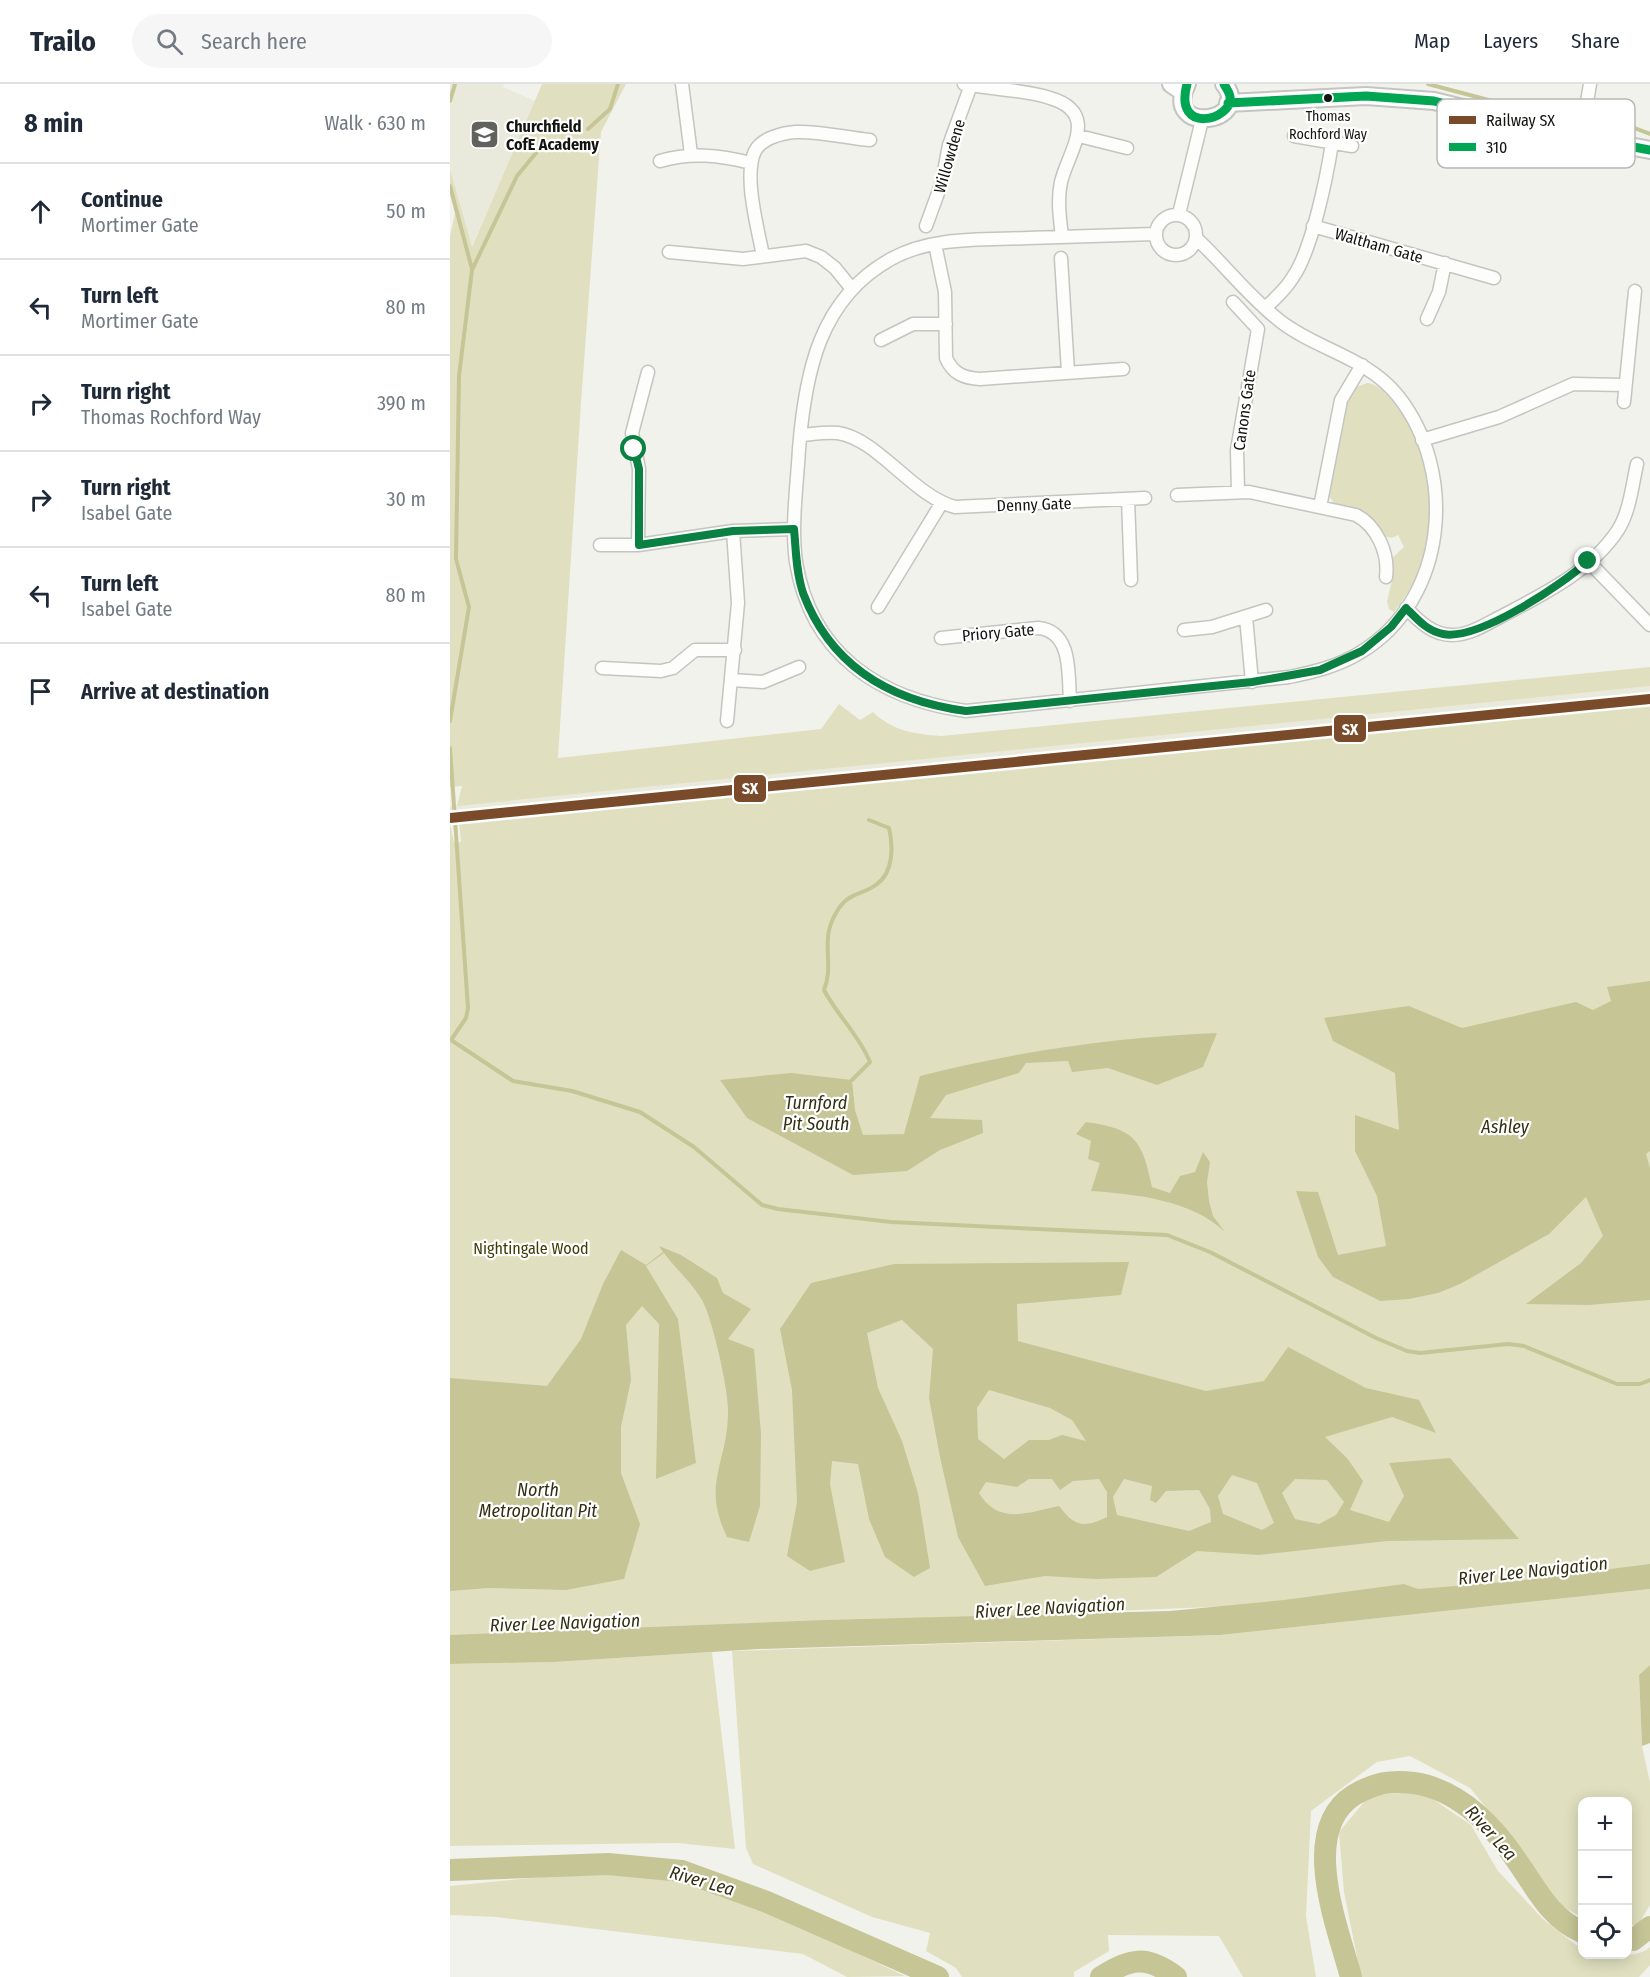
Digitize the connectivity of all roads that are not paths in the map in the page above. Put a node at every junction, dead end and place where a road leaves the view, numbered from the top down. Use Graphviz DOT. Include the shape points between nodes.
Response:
graph roads {
  1 [pos="682,84"];
  2 [pos="1224,84"];
  3 [pos="967,85"];
  4 [pos="1180,87"];
  5 [pos="1228,103"];
  6 [pos="1437,103"];
  7 [pos="1202,120"];
  8 [pos="1079,136"];
  9 [pos="1294,136"];
  10 [pos="870,140"];
  11 [pos="1332,142"];
  12 [pos="1352,146"];
  13 [pos="1635,147"];
  14 [pos="1127,148"];
  15 [pos="1650,150"];
  16 [pos="691,154"];
  17 [pos="660,161"];
  18 [pos="751,163"];
  19 [pos="1179,214"];
  20 [pos="926,226"];
  21 [pos="1313,226"];
  22 [pos="1155,234"];
  23 [pos="1062,237"];
  24 [pos="1196,238"];
  25 [pos="935,244"];
  26 [pos="669,252"];
  27 [pos="763,256"];
  28 [pos="1061,258"];
  29 [pos="1445,263"];
  30 [pos="1494,278"];
  31 [pos="852,288"];
  32 [pos="1635,291"];
  33 [pos="1233,302"];
  34 [pos="1265,308"];
  35 [pos="1427,319"];
  36 [pos="946,324"];
  37 [pos="881,340"];
  38 [pos="1362,365"];
  39 [pos="1123,369"];
  40 [pos="648,372"];
  41 [pos="1068,372"];
  42 [pos="1624,385"];
  43 [pos="1623,402"];
  44 [pos="801,435"];
  45 [pos="1422,440"];
  46 [pos="1637,464"];
  47 [pos="1238,492"];
  48 [pos="1177,495"];
  49 [pos="1145,498"];
  50 [pos="1128,499"];
  51 [pos="941,504"];
  52 [pos="1320,507"];
  53 [pos="794,529"];
  54 [pos="733,531"];
  55 [pos="600,545"];
  56 [pos="639,545"];
  57 [pos="1588,561"];
  58 [pos="1386,577"];
  59 [pos="1131,580"];
  60 [pos="878,607"];
  61 [pos="1406,608"];
  62 [pos="1266,610"];
  63 [pos="1246,617"];
  64 [pos="1650,625"];
  65 [pos="1184,630"];
  66 [pos="941,638"];
  67 [pos="735,650"];
  68 [pos="799,667"];
  69 [pos="602,668"];
  70 [pos="731,680"];
  71 [pos="1252,682"];
  72 [pos="1070,701"];
  73 [pos="728,721"];
  1 -- 16 [label="street"];
  2 -- 5 [label="main road" via="1228,88"];
  3 -- 8 [label="street, Willowdene" via="1051,98 1066,105 1076,118"];
  3 -- 20 [label="street, Willowdene" via="942,182"];
  4 -- 7 [label="main road" via="1185,107"];
  5 -- 6 [label="main road" via="1366,96"];
  5 -- 7 [label="main road" via="1215,118"];
  7 -- 19 [label="street"];
  8 -- 14 [label="street"];
  8 -- 23 [label="street" via="1061,183"];
  9 -- 11 [label="street"];
  10 -- 18 [label="street" via="796,132 766,140 756,149"];
  11 -- 12 [label="street"];
  11 -- 21 [label="street, Waltham Gate"];
  13 -- 15 [label="main road"];
  16 -- 17 [label="street"];
  16 -- 18 [label="street"];
  18 -- 27 [label="street"];
  19 -- 22 [label="street" via="1166,216"];
  19 -- 24 [label="street" via="1195,227"];
  21 -- 29 [label="street, Waltham Gate"];
  21 -- 34 [label="street, Waltham Gate" via="1297,272"];
  22 -- 23 [label="street"];
  22 -- 24 [label="street" via="1158,246 1172,255 1185,253"];
  23 -- 25 [label="street"];
  24 -- 34 [label="street"];
  25 -- 31 [label="street" via="891,259"];
  25 -- 36 [label="street" via="945,292"];
  26 -- 27 [label="street" via="743,259"];
  27 -- 31 [label="street" via="806,251 828,263"];
  28 -- 41 [label="street"];
  29 -- 30 [label="street, Waltham Gate"];
  29 -- 35 [label="street, Waltham Gate" via="1439,292"];
  31 -- 44 [label="street" via="826,324 817,345 803,398"];
  32 -- 42 [label="street"];
  33 -- 47 [label="street, Canons Gate" via="1258,329 1237,450"];
  34 -- 38 [label="street" via="1302,335"];
  36 -- 37 [label="street" via="913,324"];
  36 -- 41 [label="street" via="946,358 966,378"];
  38 -- 45 [label="street" via="1397,395"];
  38 -- 52 [label="street" via="1341,400"];
  39 -- 41 [label="street"];
  40 -- 56 [label="street" via="632,433 639,469"];
  42 -- 43 [label="street"];
  42 -- 45 [label="street" via="1573,384 1498,417"];
  44 -- 51 [label="street" via="839,434 856,439"];
  44 -- 53 [label="street"];
  45 -- 61 [label="street" via="1434,479 1435,527 1429,564"];
  46 -- 57 [label="street" via="1623,520 1610,540"];
  47 -- 48 [label="street"];
  47 -- 52 [label="street"];
  49 -- 50 [label="street, Denny Gate"];
  50 -- 51 [label="street, Denny Gate" via="955,507"];
  50 -- 59 [label="street"];
  51 -- 60 [label="street"];
  52 -- 58 [label="street" via="1356,515 1369,524 1384,552"];
  53 -- 54 [label="street"];
  53 -- 72 [label="street" via="803,592 816,620 842,654 879,686 934,707 966,711"];
  54 -- 56 [label="street"];
  54 -- 67 [label="street" via="738,603"];
  55 -- 56 [label="street"];
  57 -- 61 [label="street" via="1545,594 1462,634 1440,633 1426,627"];
  57 -- 64 [label="street"];
  61 -- 71 [label="street" via="1377,640 1345,661 1320,670"];
  62 -- 63 [label="street"];
  63 -- 65 [label="street"];
  63 -- 71 [label="street"];
  66 -- 72 [label="street, Priory Gate" via="1049,630 1061,640 1066,653"];
  67 -- 69 [label="street" via="695,650 673,668 661,671"];
  67 -- 70 [label="street"];
  68 -- 70 [label="street" via="763,682"];
  70 -- 73 [label="street"];
  71 -- 72 [label="street"];
}
